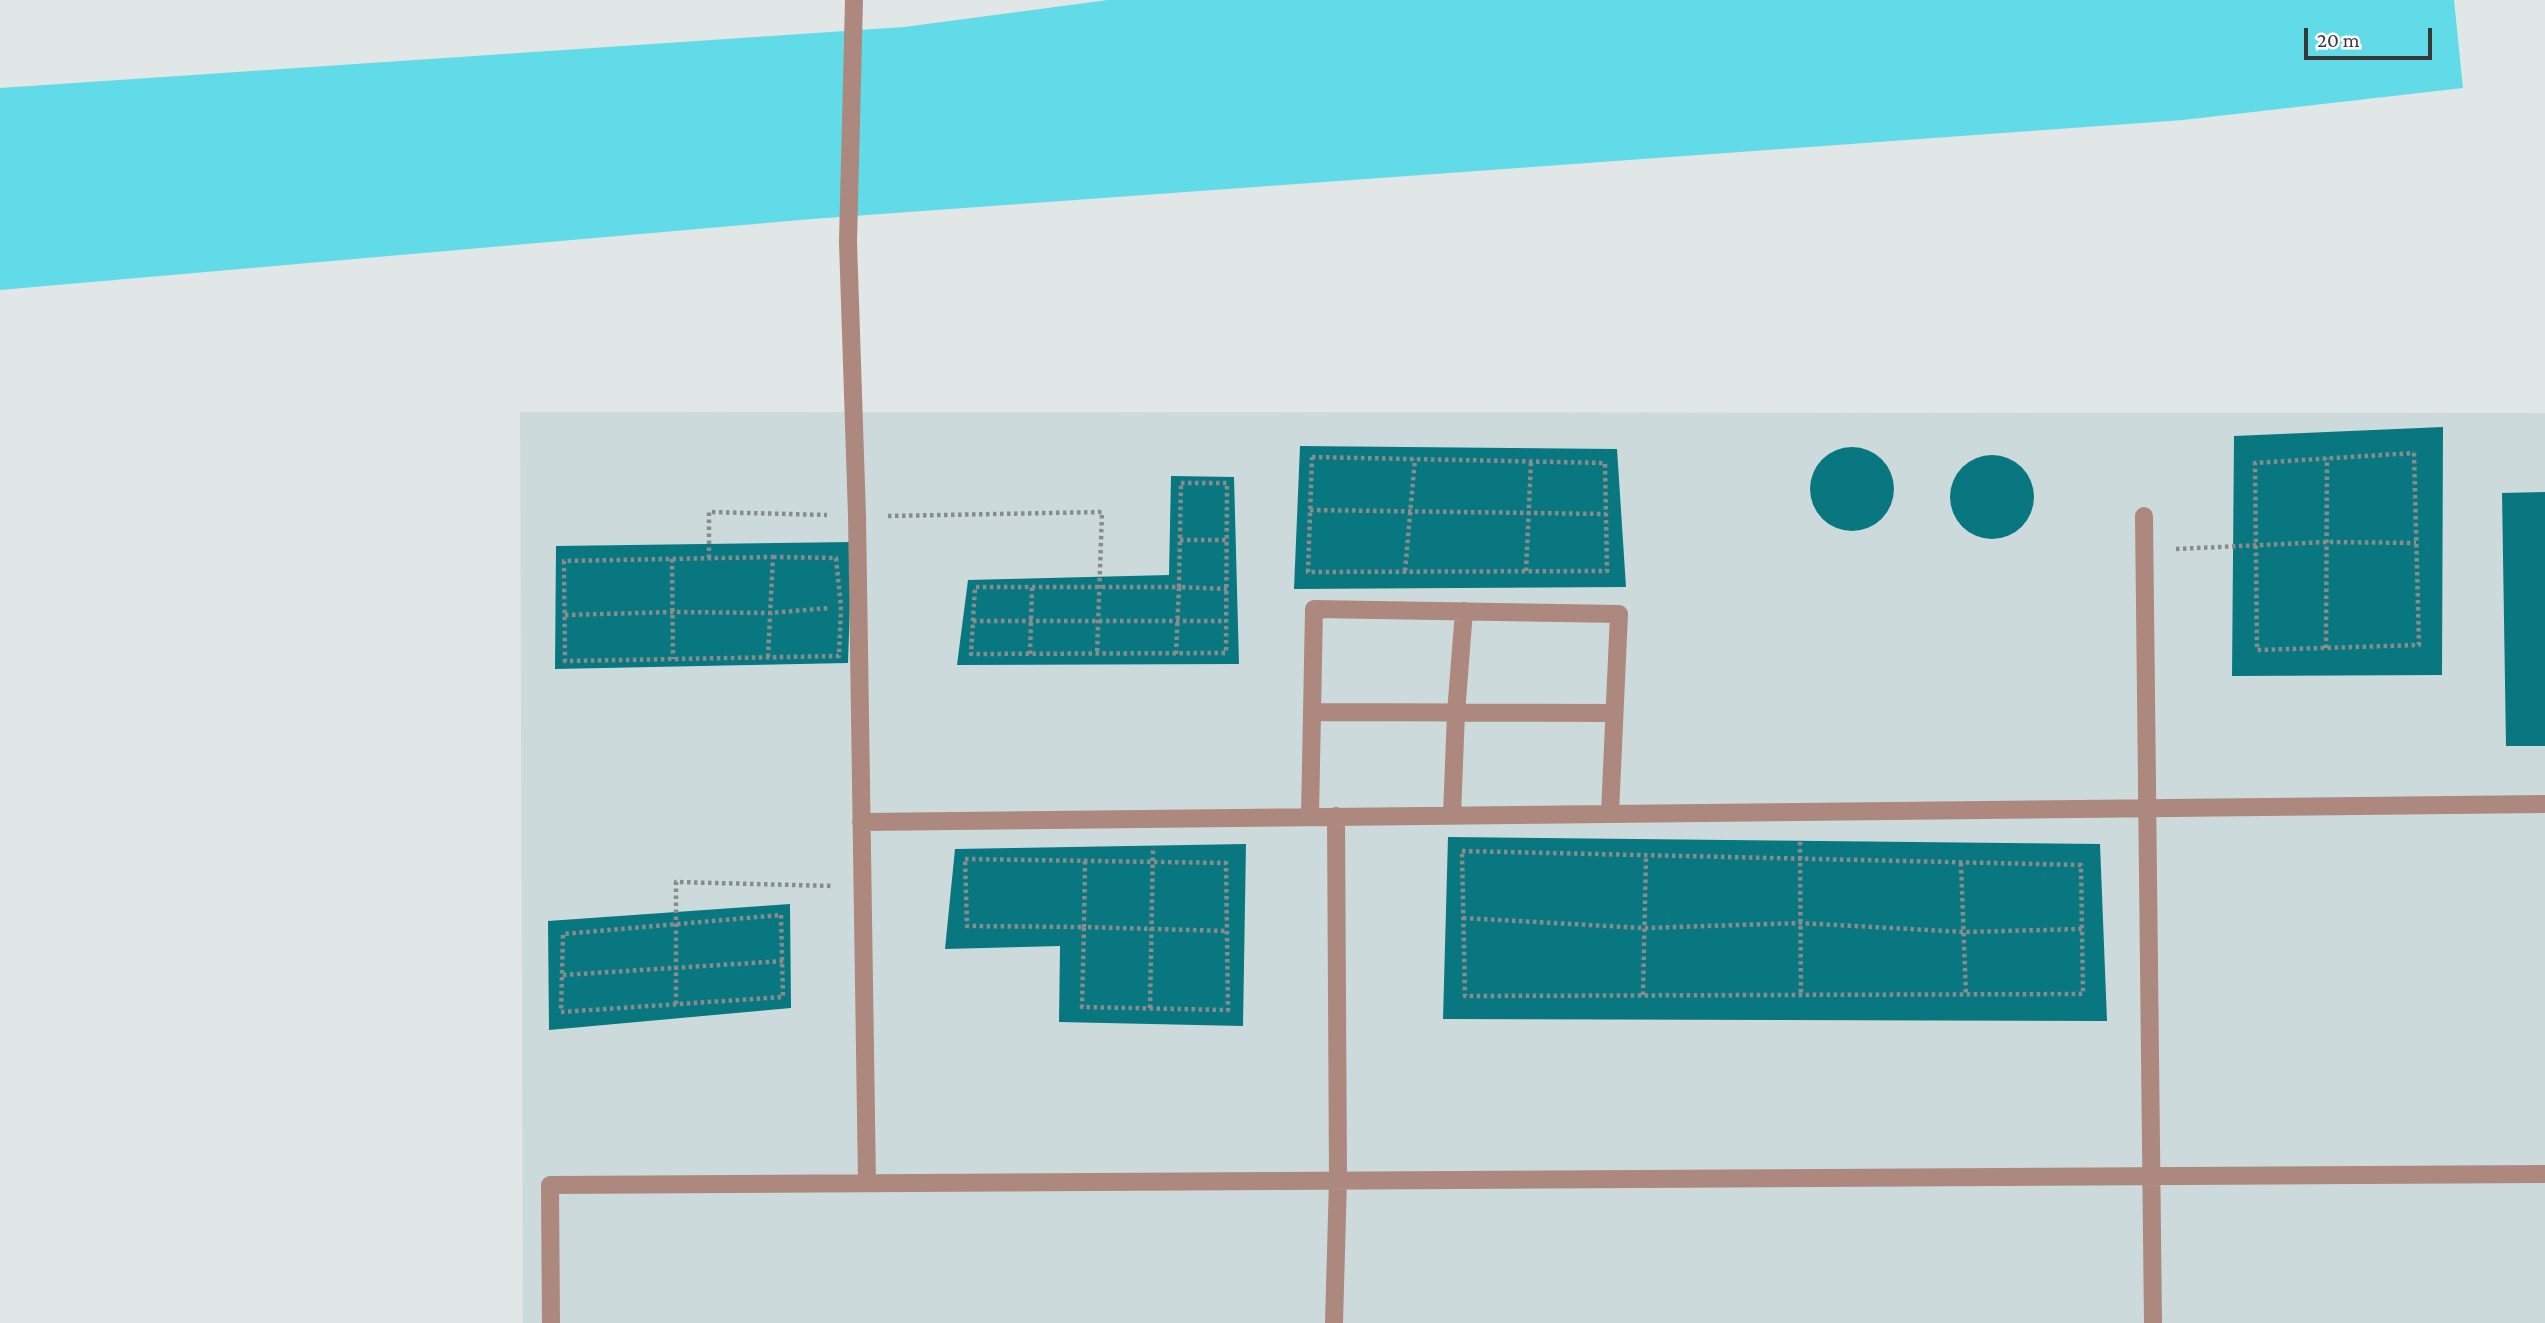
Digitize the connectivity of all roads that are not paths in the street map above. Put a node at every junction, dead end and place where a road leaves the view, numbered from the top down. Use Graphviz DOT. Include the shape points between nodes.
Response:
graph roads {
  1 [pos="854,7"];
  2 [pos="2144,516"];
  3 [pos="1464,611"];
  4 [pos="1312,712"];
  5 [pos="1456,713"];
  6 [pos="1614,713"];
  7 [pos="2545,804"];
  8 [pos="2147,808"];
  9 [pos="1610,813"];
  10 [pos="1452,815"];
  11 [pos="1336,816"];
  12 [pos="1310,817"];
  13 [pos="861,822"];
  14 [pos="2545,1174"];
  15 [pos="2152,1176"];
  16 [pos="1338,1180"];
  17 [pos="867,1183"];
  18 [pos="551,1323"];
  19 [pos="1334,1323"];
  20 [pos="2153,1323"];
  1 -- 13 [label="street" via="848,242"];
  2 -- 8 [label="street"];
  3 -- 4 [label="street" via="1314,609"];
  3 -- 5 [label="street"];
  3 -- 6 [label="street" via="1619,614"];
  4 -- 5 [label="street"];
  4 -- 12 [label="street"];
  5 -- 6 [label="street"];
  5 -- 10 [label="street"];
  6 -- 9 [label="street"];
  7 -- 8 [label="street"];
  8 -- 9 [label="street"];
  8 -- 15 [label="street"];
  9 -- 10 [label="street"];
  10 -- 11 [label="street"];
  11 -- 12 [label="street"];
  11 -- 16 [label="street"];
  12 -- 13 [label="street"];
  13 -- 17 [label="street"];
  14 -- 15 [label="street"];
  15 -- 16 [label="street"];
  15 -- 20 [label="street"];
  16 -- 17 [label="street"];
  16 -- 19 [label="street"];
  17 -- 18 [label="street" via="550,1185"];
}
